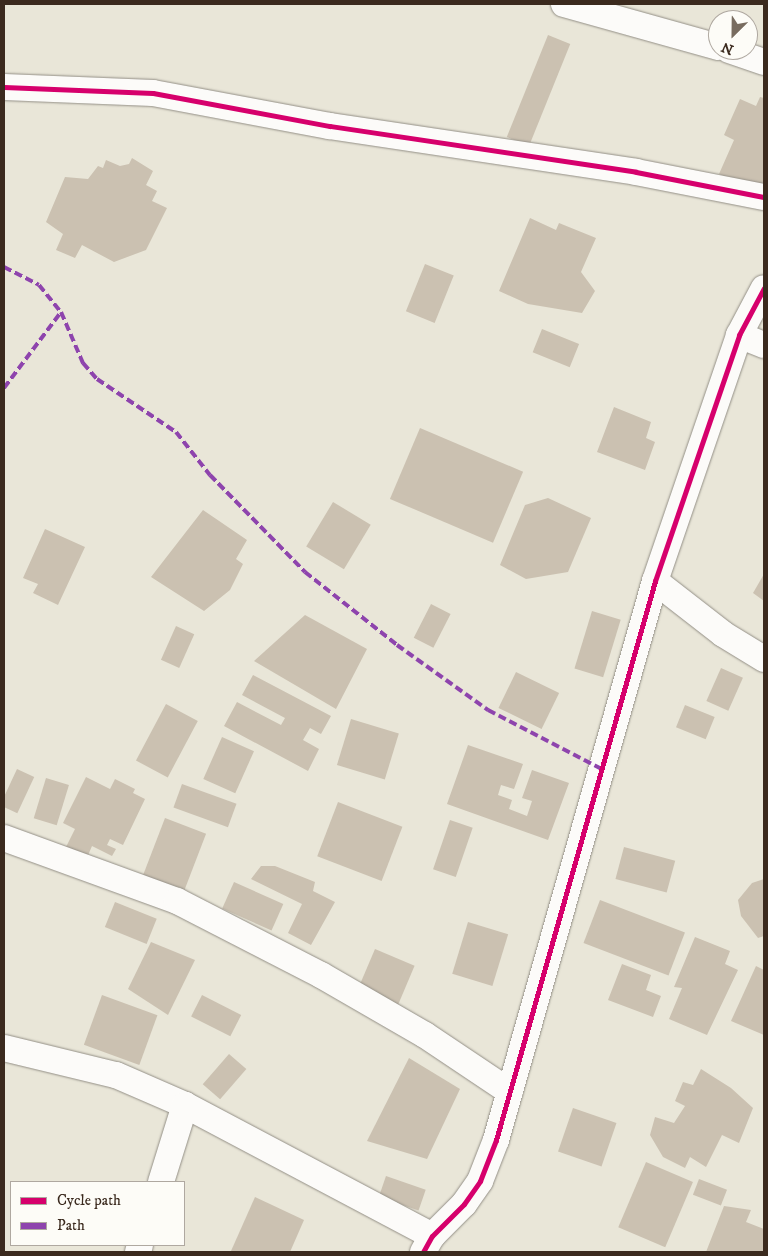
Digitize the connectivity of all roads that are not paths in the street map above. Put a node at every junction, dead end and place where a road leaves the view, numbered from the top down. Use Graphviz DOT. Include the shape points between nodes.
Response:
graph roads {
  1 [pos="564,4"];
  2 [pos="708,43"];
  3 [pos="4,87"];
  4 [pos="764,197"];
  5 [pos="764,288"];
  6 [pos="739,335"];
  7 [pos="764,345"];
  8 [pos="655,581"];
  9 [pos="764,659"];
  10 [pos="4,838"];
  11 [pos="4,1048"];
  12 [pos="510,1092"];
  13 [pos="185,1105"];
  14 [pos="161,1181"];
  15 [pos="428,1244"];
  1 -- 2 [label="street"];
  3 -- 4 [label="street" via="153,93 423,140 636,172"];
  5 -- 6 [label="street"];
  6 -- 7 [label="street"];
  6 -- 8 [label="street"];
  8 -- 9 [label="street" via="723,634"];
  8 -- 12 [label="street"];
  10 -- 12 [label="street" via="177,901 321,975 425,1035"];
  11 -- 13 [label="street" via="116,1075"];
  12 -- 15 [label="street" via="480,1182"];
  13 -- 14 [label="street"];
  13 -- 15 [label="street"];
}
